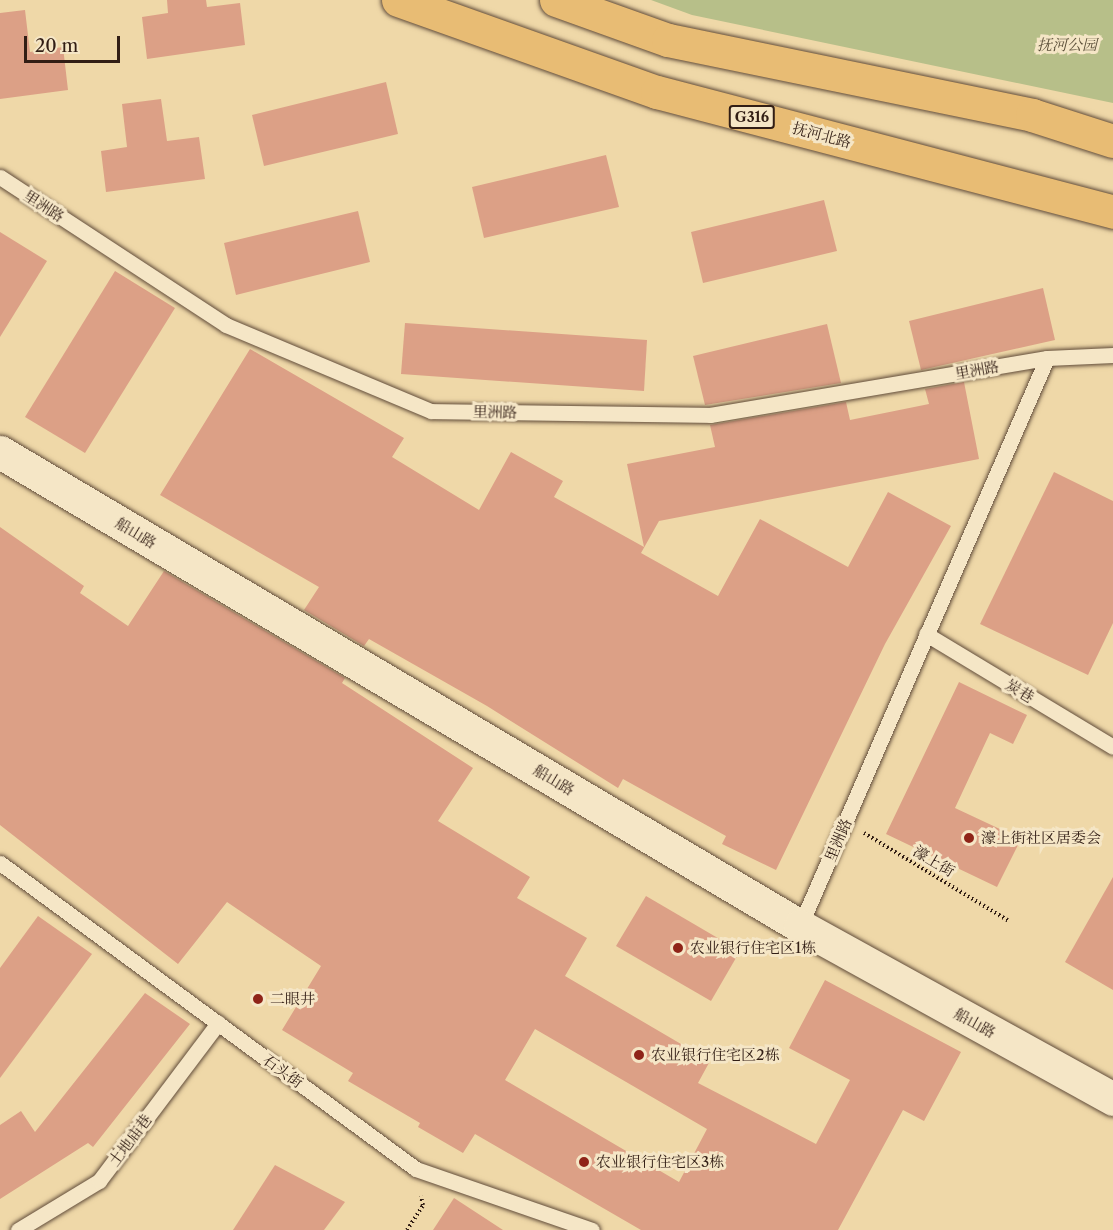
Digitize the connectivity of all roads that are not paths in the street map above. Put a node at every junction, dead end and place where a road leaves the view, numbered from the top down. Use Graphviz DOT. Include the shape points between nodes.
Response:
graph roads {
  1 [pos="398,0"];
  2 [pos="556,0"];
  3 [pos="1113,141"];
  4 [pos="0,177"];
  5 [pos="1113,212"];
  6 [pos="1113,354"];
  7 [pos="1047,358"];
  8 [pos="0,452"];
  9 [pos="926,634"];
  10 [pos="1113,747"];
  11 [pos="0,863"];
  12 [pos="800,926"];
  13 [pos="218,1023"];
  14 [pos="1113,1099"];
  15 [pos="18,1230"];
  16 [pos="592,1230"];
  1 -- 5 [label="main road, 抚河北路 / G316" via="657,92"];
  2 -- 3 [label="main road" via="668,40 1032,115"];
  4 -- 7 [label="lane, 里洲路" via="226,325 431,411 710,415"];
  6 -- 7 [label="lane, 里洲路"];
  7 -- 9 [label="lane, 里洲路"];
  8 -- 12 [label="street, 船山路"];
  9 -- 10 [label="lane, 炭巷"];
  9 -- 12 [label="lane, 里洲路"];
  11 -- 13 [label="lane, 石头街"];
  12 -- 14 [label="street, 船山路"];
  13 -- 15 [label="lane, 土地庙巷" via="99,1181"];
  13 -- 16 [label="lane, 石头街" via="416,1169"];
}
